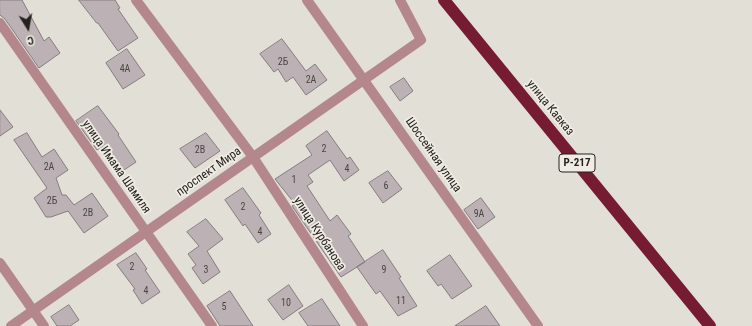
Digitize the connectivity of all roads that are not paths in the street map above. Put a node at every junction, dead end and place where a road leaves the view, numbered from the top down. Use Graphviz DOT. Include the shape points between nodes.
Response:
graph roads {
  1 [pos="136,0"];
  2 [pos="307,0"];
  3 [pos="400,0"];
  4 [pos="444,0"];
  5 [pos="0,23"];
  6 [pos="364,80"];
  7 [pos="253,157"];
  8 [pos="146,232"];
  9 [pos="0,263"];
  10 [pos="33,311"];
  11 [pos="11,326"];
  12 [pos="44,326"];
  13 [pos="212,326"];
  14 [pos="363,326"];
  15 [pos="538,326"];
  16 [pos="710,326"];
  1 -- 7 [label="street, улица Курбанова"];
  2 -- 6 [label="street, Шоссейная улица"];
  3 -- 6 [label="street, проспект Мира" via="421,40"];
  4 -- 16 [label="highway, улица Кавказ / Р-217"];
  5 -- 8 [label="street, улица Имама Шамиля"];
  6 -- 7 [label="street, проспект Мира"];
  6 -- 15 [label="street, Шоссейная улица"];
  7 -- 8 [label="street, проспект Мира"];
  7 -- 14 [label="street, улица Курбанова"];
  8 -- 10 [label="street, проспект Мира"];
  8 -- 13 [label="street, улица Имама Шамиля"];
  9 -- 10 [label="street"];
  10 -- 11 [label="street, проспект Мира"];
  10 -- 12 [label="street"];
}
